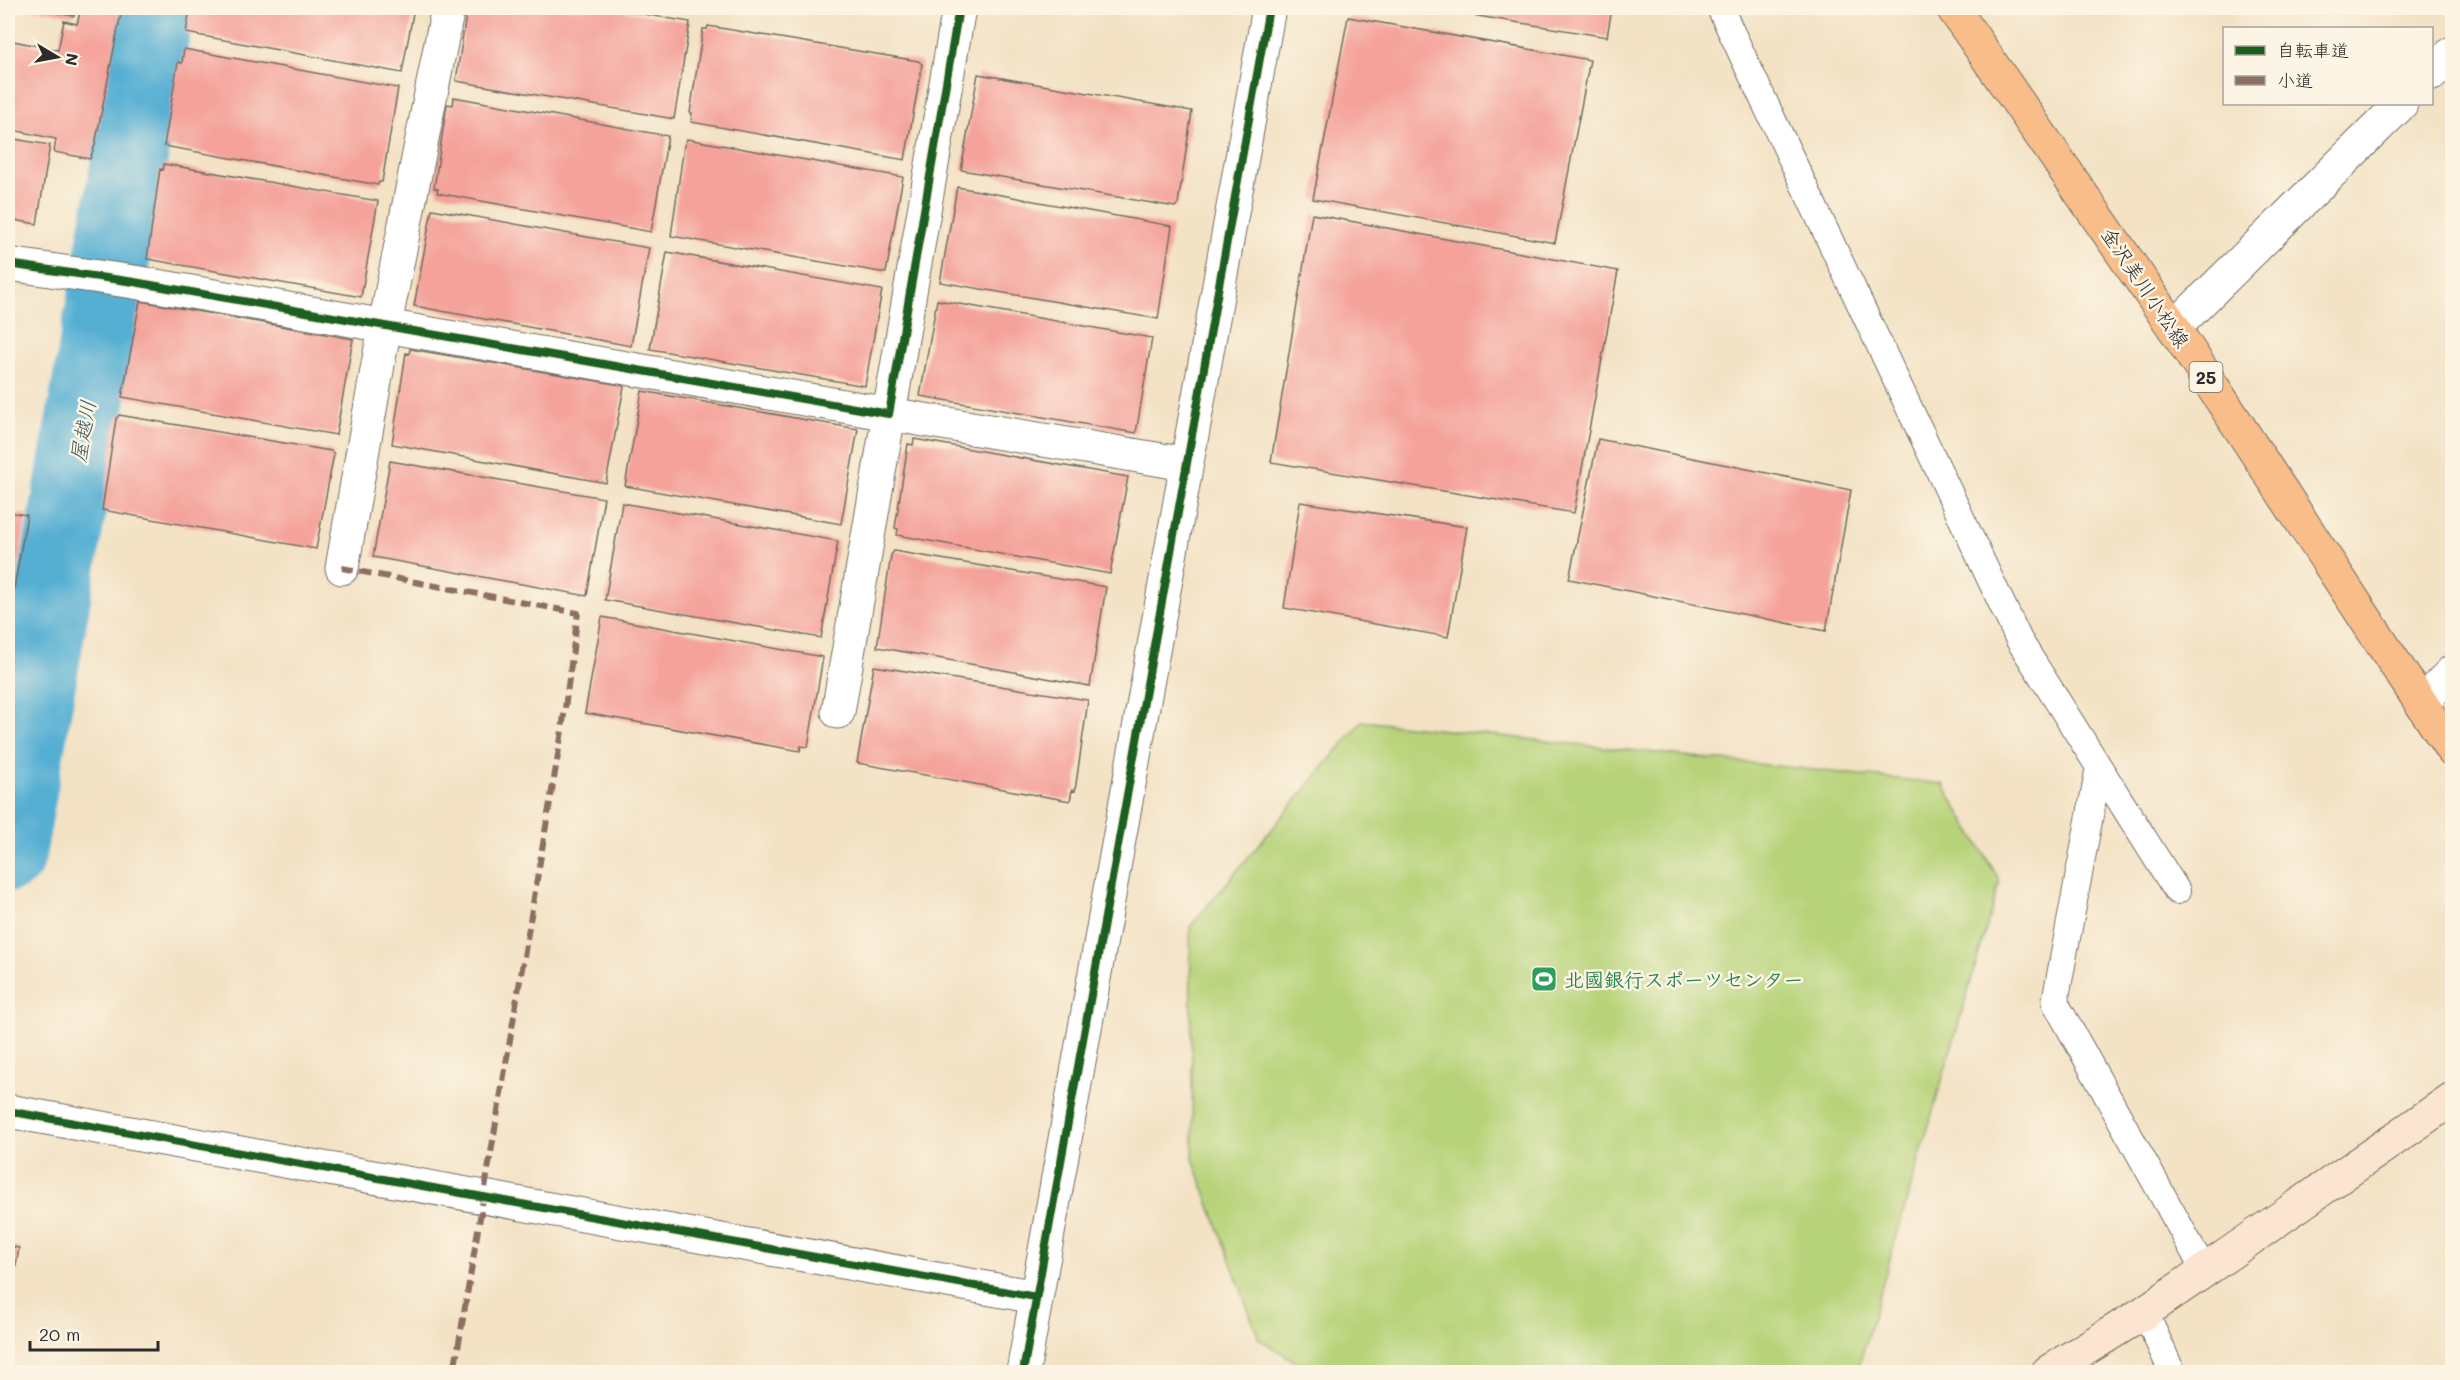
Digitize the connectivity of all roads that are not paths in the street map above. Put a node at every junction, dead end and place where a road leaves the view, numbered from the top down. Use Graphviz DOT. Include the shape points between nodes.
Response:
graph roads {
  1 [pos="448,8"];
  2 [pos="959,8"];
  3 [pos="1269,8"];
  4 [pos="1720,8"];
  5 [pos="1953,8"];
  6 [pos="2452,53"];
  7 [pos="2433,73"];
  8 [pos="2400,105"];
  9 [pos="8,264"];
  10 [pos="385,326"];
  11 [pos="2174,327"];
  12 [pos="889,414"];
  13 [pos="1186,465"];
  14 [pos="342,568"];
  15 [pos="2452,672"];
  16 [pos="2422,702"];
  17 [pos="838,712"];
  18 [pos="2452,750"];
  19 [pos="2099,766"];
  20 [pos="2177,891"];
  21 [pos="2452,1099"];
  22 [pos="8,1111"];
  23 [pos="2205,1270"];
  24 [pos="1036,1297"];
  25 [pos="2145,1312"];
  26 [pos="1023,1372"];
  27 [pos="2048,1372"];
  28 [pos="2172,1372"];
  1 -- 10 [label="street"];
  2 -- 12 [label="street"];
  3 -- 13 [label="street"];
  4 -- 19 [label="lane" via="2019,640"];
  5 -- 11 [label="main road, 金沢美川小松線 / 25"];
  6 -- 7 [label="street"];
  8 -- 11 [label="street"];
  9 -- 10 [label="street"];
  10 -- 12 [label="street"];
  10 -- 14 [label="street"];
  11 -- 16 [label="main road, 金沢美川小松線 / 25"];
  12 -- 13 [label="street"];
  12 -- 17 [label="street"];
  13 -- 24 [label="street"];
  15 -- 16 [label="street"];
  16 -- 18 [label="main road, 金沢美川小松線 / 25"];
  19 -- 20 [label="lane"];
  19 -- 23 [label="lane" via="2055,1002"];
  21 -- 23 [label="street"];
  22 -- 24 [label="street"];
  23 -- 25 [label="street"];
  24 -- 26 [label="street"];
  25 -- 27 [label="street"];
  25 -- 28 [label="lane"];
}
